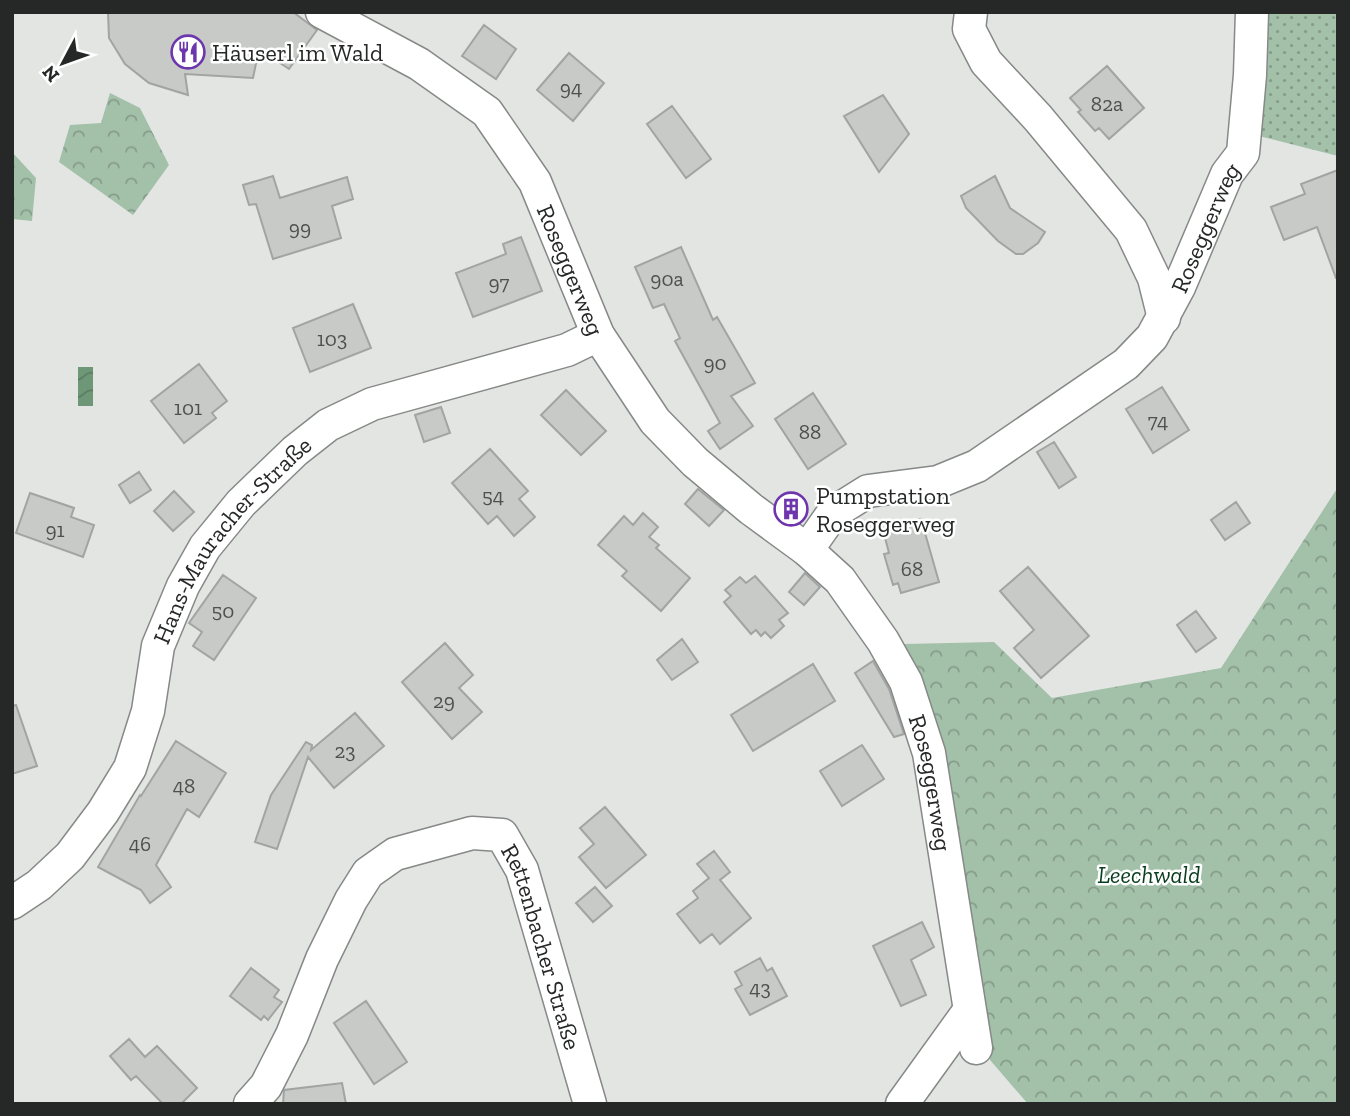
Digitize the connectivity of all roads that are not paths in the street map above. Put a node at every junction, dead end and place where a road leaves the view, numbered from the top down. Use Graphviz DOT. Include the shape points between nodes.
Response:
graph roads {
  1 [pos="322,12"];
  2 [pos="971,12"];
  3 [pos="1252,12"];
  4 [pos="1164,318"];
  5 [pos="598,335"];
  6 [pos="807,550"];
  7 [pos="12,903"];
  8 [pos="968,1011"];
  9 [pos="976,1048"];
  10 [pos="262,1098"];
  11 [pos="590,1104"];
  12 [pos="902,1104"];
  1 -- 5 [label="street, Roseggerweg" via="418,64 487,112 535,181"];
  2 -- 4 [label="street, Roseggerweg" via="969,29 986,62 1131,230 1154,278"];
  3 -- 4 [label="street, Roseggerweg" via="1243,153 1227,174"];
  4 -- 6 [label="street, Roseggerweg" via="1126,364 977,466 938,482 868,491 833,513"];
  5 -- 6 [label="street, Roseggerweg" via="655,421 695,462"];
  5 -- 7 [label="street, Hans-Mauracher-Straße" via="567,350 372,404 328,425 241,503 205,547 183,586 158,646 148,711 130,768 70,856"];
  6 -- 8 [label="street, Roseggerweg" via="839,580 906,681 929,753"];
  8 -- 9 [label="street, Roseggerweg"];
  8 -- 12 [label="street"];
  10 -- 11 [label="street, Rettenbacher Straße" via="322,959 369,873 395,854 472,834 502,835 522,870"];
}
